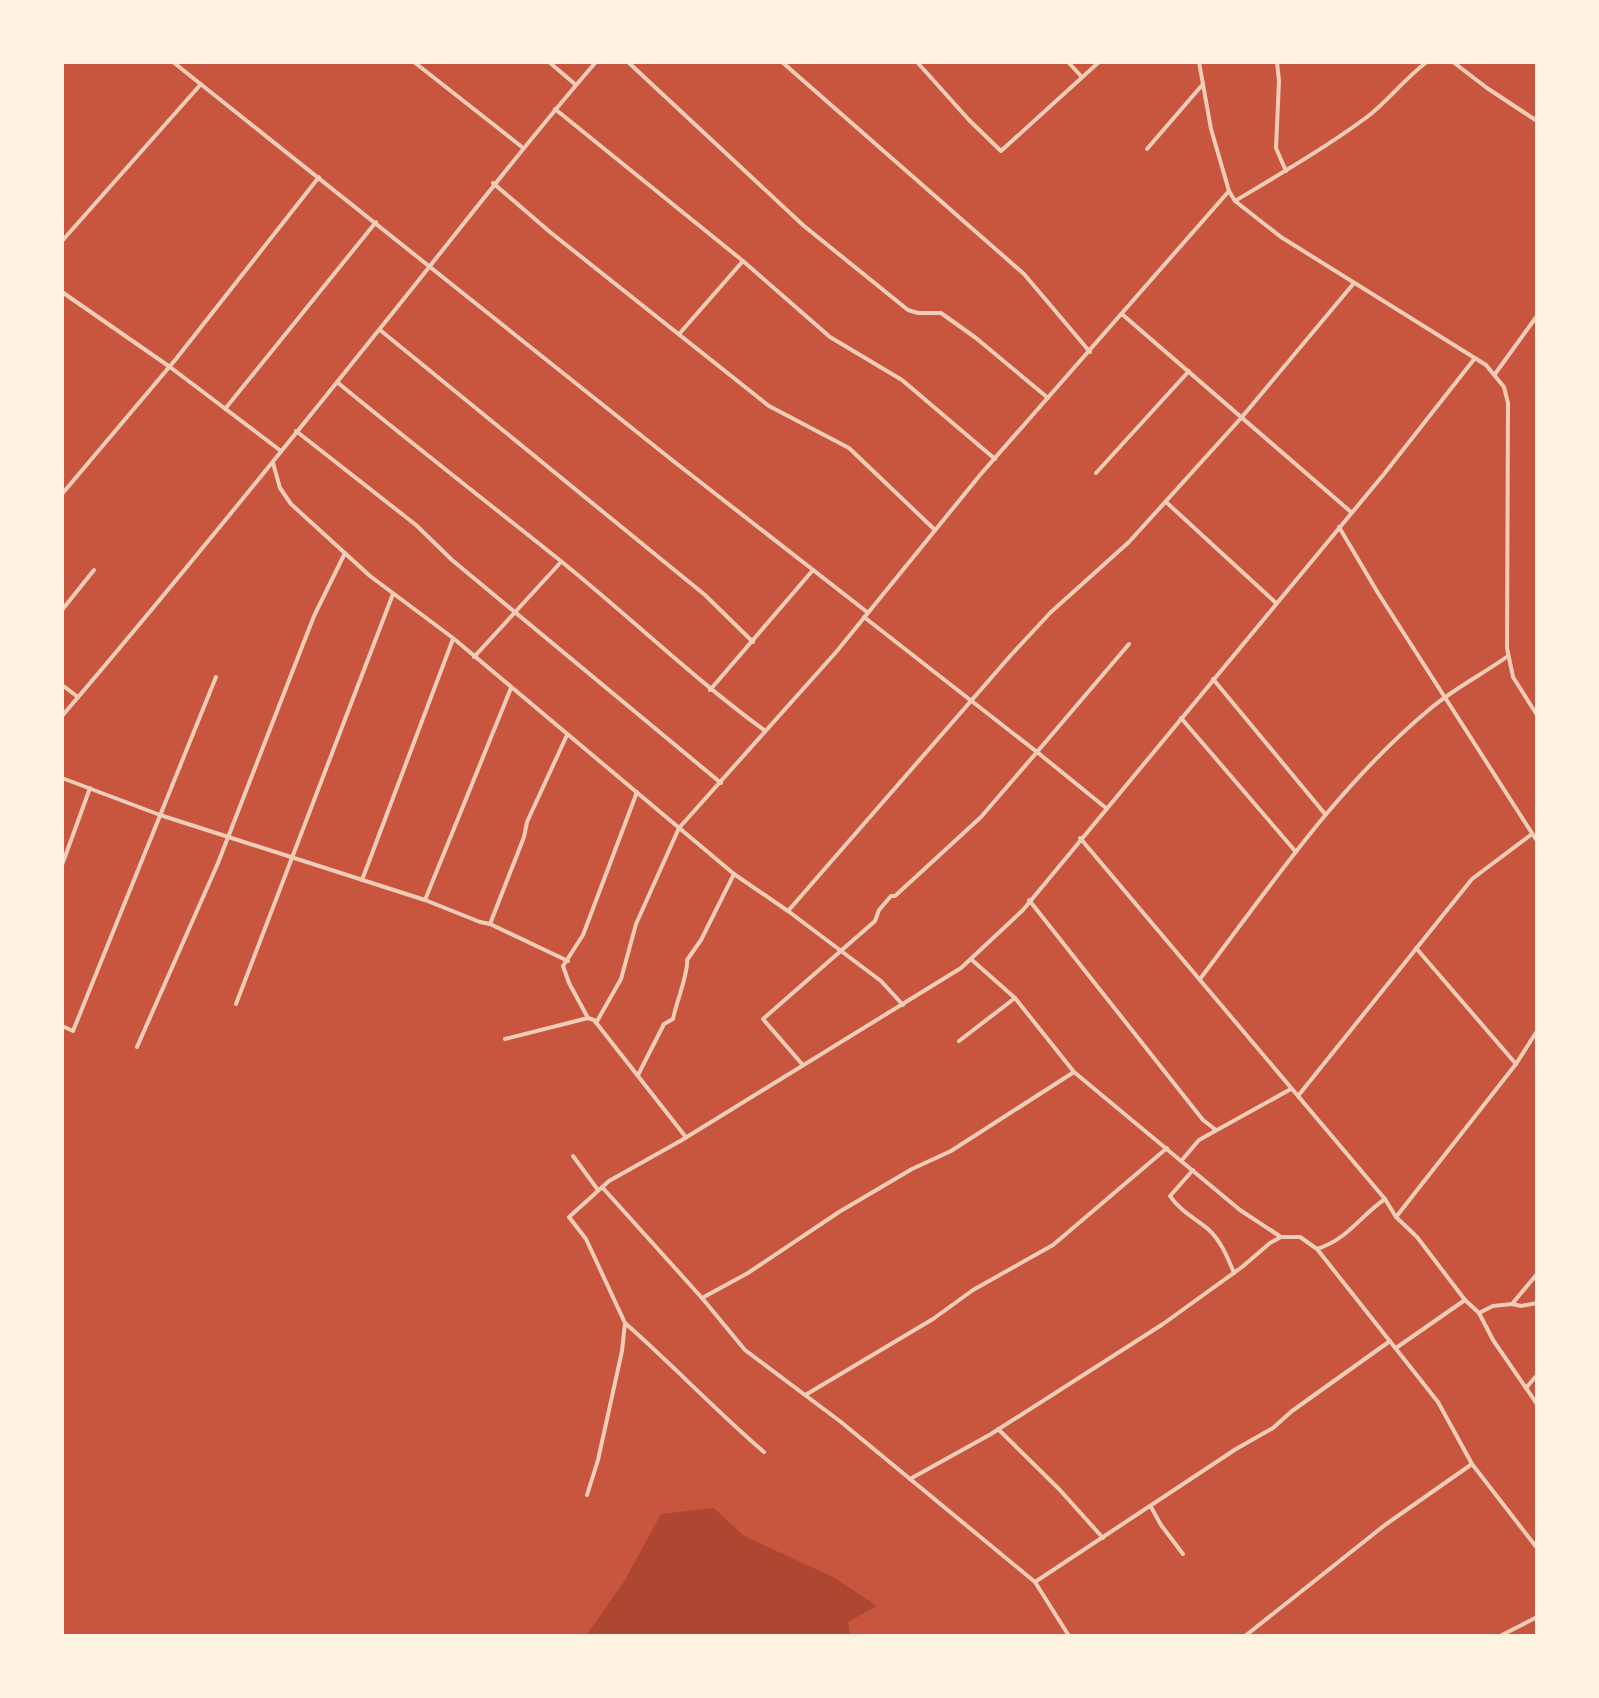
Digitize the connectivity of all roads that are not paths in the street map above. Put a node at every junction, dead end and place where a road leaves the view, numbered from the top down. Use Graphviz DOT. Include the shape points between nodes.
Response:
graph roads {
  1 [pos="173,62"];
  2 [pos="414,62"];
  3 [pos="549,62"];
  4 [pos="596,62"];
  5 [pos="628,62"];
  6 [pos="782,62"];
  7 [pos="917,62"];
  8 [pos="1068,62"];
  9 [pos="1099,62"];
  10 [pos="1199,62"];
  11 [pos="1277,62"];
  12 [pos="1427,62"];
  13 [pos="1453,62"];
  14 [pos="1081,76"];
  15 [pos="201,84"];
  16 [pos="1203,84"];
  17 [pos="576,85"];
  18 [pos="555,109"];
  19 [pos="1537,121"];
  20 [pos="522,147"];
  21 [pos="1147,149"];
  22 [pos="1286,171"];
  23 [pos="319,177"];
  24 [pos="493,183"];
  25 [pos="1229,191"];
  26 [pos="1235,201"];
  27 [pos="376,222"];
  28 [pos="62,241"];
  29 [pos="743,261"];
  30 [pos="430,265"];
  31 [pos="1354,283"];
  32 [pos="62,292"];
  33 [pos="1123,315"];
  34 [pos="1537,316"];
  35 [pos="380,330"];
  36 [pos="680,333"];
  37 [pos="1090,352"];
  38 [pos="1475,358"];
  39 [pos="170,367"];
  40 [pos="1189,371"];
  41 [pos="1495,374"];
  42 [pos="337,382"];
  43 [pos="1049,398"];
  44 [pos="225,409"];
  45 [pos="1242,417"];
  46 [pos="296,431"];
  47 [pos="281,451"];
  48 [pos="995,459"];
  49 [pos="273,462"];
  50 [pos="1096,473"];
  51 [pos="62,494"];
  52 [pos="1166,502"];
  53 [pos="1351,512"];
  54 [pos="1339,527"];
  55 [pos="935,530"];
  56 [pos="345,553"];
  57 [pos="561,562"];
  58 [pos="94,570"];
  59 [pos="813,570"];
  60 [pos="393,594"];
  61 [pos="1276,603"];
  62 [pos="62,610"];
  63 [pos="516,611"];
  64 [pos="866,615"];
  65 [pos="453,638"];
  66 [pos="753,642"];
  67 [pos="1129,644"];
  68 [pos="1509,655"];
  69 [pos="474,657"];
  70 [pos="216,677"];
  71 [pos="1213,679"];
  72 [pos="62,685"];
  73 [pos="511,688"];
  74 [pos="710,690"];
  75 [pos="78,697"];
  76 [pos="1444,697"];
  77 [pos="971,700"];
  78 [pos="1537,715"];
  79 [pos="62,716"];
  80 [pos="1181,718"];
  81 [pos="764,730"];
  82 [pos="567,735"];
  83 [pos="1037,752"];
  84 [pos="62,778"];
  85 [pos="721,783"];
  86 [pos="90,788"];
  87 [pos="637,792"];
  88 [pos="1106,808"];
  89 [pos="1325,814"];
  90 [pos="160,815"];
  91 [pos="679,828"];
  92 [pos="1532,834"];
  93 [pos="228,837"];
  94 [pos="1080,838"];
  95 [pos="1537,841"];
  96 [pos="1296,852"];
  97 [pos="290,859"];
  98 [pos="62,865"];
  99 [pos="734,874"];
  100 [pos="362,880"];
  101 [pos="425,900"];
  102 [pos="1029,900"];
  103 [pos="788,911"];
  104 [pos="490,924"];
  105 [pos="1416,947"];
  106 [pos="841,952"];
  107 [pos="971,960"];
  108 [pos="568,961"];
  109 [pos="1200,979"];
  110 [pos="1015,998"];
  111 [pos="236,1004"];
  112 [pos="903,1005"];
  113 [pos="588,1018"];
  114 [pos="596,1023"];
  115 [pos="62,1026"];
  116 [pos="1537,1031"];
  117 [pos="505,1039"];
  118 [pos="959,1041"];
  119 [pos="137,1047"];
  120 [pos="802,1064"];
  121 [pos="1516,1064"];
  122 [pos="1074,1072"];
  123 [pos="638,1075"];
  124 [pos="1291,1089"];
  125 [pos="1298,1097"];
  126 [pos="1216,1130"];
  127 [pos="685,1136"];
  128 [pos="1167,1148"];
  129 [pos="573,1156"];
  130 [pos="1182,1160"];
  131 [pos="1193,1170"];
  132 [pos="600,1189"];
  133 [pos="1385,1199"];
  134 [pos="1396,1217"];
  135 [pos="1281,1237"];
  136 [pos="1317,1249"];
  137 [pos="1234,1273"];
  138 [pos="1537,1274"];
  139 [pos="702,1298"];
  140 [pos="1465,1300"];
  141 [pos="1537,1303"];
  142 [pos="1512,1304"];
  143 [pos="1479,1313"];
  144 [pos="625,1323"];
  145 [pos="1390,1341"];
  146 [pos="1396,1348"];
  147 [pos="1537,1375"];
  148 [pos="1526,1388"];
  149 [pos="806,1395"];
  150 [pos="1537,1404"];
  151 [pos="998,1429"];
  152 [pos="764,1452"];
  153 [pos="1472,1464"];
  154 [pos="910,1479"];
  155 [pos="587,1495"];
  156 [pos="1151,1507"];
  157 [pos="1103,1538"];
  158 [pos="1537,1548"];
  159 [pos="1183,1554"];
  160 [pos="1035,1582"];
  161 [pos="1536,1619"];
  162 [pos="1069,1636"];
  163 [pos="1245,1636"];
  164 [pos="1500,1636"];
  1 -- 15 [label="street"];
  2 -- 20 [label="street"];
  3 -- 17 [label="street"];
  4 -- 17 [label="street"];
  5 -- 43 [label="street" via="804,226 908,310 941,313"];
  6 -- 37 [label="street" via="1024,274"];
  7 -- 14 [label="street" via="1001,151"];
  8 -- 14 [label="street"];
  9 -- 14 [label="street"];
  10 -- 16 [label="street"];
  11 -- 22 [label="street" via="1276,148"];
  12 -- 22 [label="street" via="1370,115"];
  13 -- 19 [label="street"];
  15 -- 23 [label="street"];
  15 -- 28 [label="street"];
  16 -- 21 [label="street"];
  16 -- 25 [label="street"];
  17 -- 18 [label="street"];
  18 -- 20 [label="street"];
  18 -- 29 [label="street"];
  20 -- 24 [label="street"];
  22 -- 26 [label="street"];
  23 -- 27 [label="street"];
  23 -- 39 [label="street"];
  24 -- 30 [label="street"];
  24 -- 36 [label="street"];
  25 -- 26 [label="street"];
  25 -- 33 [label="street"];
  26 -- 31 [label="street"];
  27 -- 30 [label="street"];
  27 -- 44 [label="street"];
  29 -- 36 [label="street"];
  29 -- 48 [label="street" via="830,337 902,380"];
  30 -- 35 [label="street"];
  30 -- 59 [label="street"];
  31 -- 38 [label="street"];
  31 -- 45 [label="street"];
  32 -- 39 [label="street"];
  33 -- 37 [label="street"];
  33 -- 40 [label="street"];
  34 -- 41 [label="street"];
  35 -- 42 [label="street"];
  35 -- 66 [label="street" via="705,595"];
  36 -- 55 [label="street" via="769,406 849,448"];
  37 -- 43 [label="street"];
  38 -- 41 [label="street"];
  38 -- 53 [label="street"];
  39 -- 44 [label="street"];
  39 -- 51 [label="street"];
  40 -- 45 [label="street"];
  40 -- 50 [label="street"];
  41 -- 68 [label="street" via="1508,403"];
  42 -- 46 [label="street"];
  42 -- 57 [label="street"];
  43 -- 48 [label="street"];
  44 -- 47 [label="street"];
  45 -- 52 [label="street"];
  45 -- 53 [label="street"];
  46 -- 47 [label="street"];
  46 -- 63 [label="street"];
  47 -- 49 [label="street"];
  48 -- 55 [label="street"];
  49 -- 56 [label="street" via="291,504"];
  49 -- 75 [label="street"];
  52 -- 61 [label="street"];
  52 -- 77 [label="street" via="1051,612"];
  53 -- 54 [label="street"];
  54 -- 61 [label="street"];
  54 -- 76 [label="street"];
  55 -- 64 [label="street"];
  56 -- 60 [label="street"];
  56 -- 93 [label="street" via="314,616"];
  57 -- 63 [label="street"];
  57 -- 74 [label="street"];
  58 -- 62 [label="street"];
  59 -- 64 [label="street"];
  59 -- 66 [label="street"];
  60 -- 65 [label="street"];
  60 -- 97 [label="street"];
  61 -- 71 [label="street"];
  63 -- 69 [label="street"];
  63 -- 85 [label="street"];
  64 -- 77 [label="street"];
  64 -- 81 [label="street"];
  65 -- 69 [label="street"];
  65 -- 100 [label="street"];
  66 -- 74 [label="street"];
  67 -- 83 [label="street"];
  68 -- 76 [label="street"];
  68 -- 78 [label="street" via="1513,677"];
  69 -- 73 [label="street"];
  70 -- 90 [label="street"];
  71 -- 80 [label="street"];
  71 -- 89 [label="street"];
  72 -- 75 [label="street"];
  73 -- 82 [label="street"];
  73 -- 101 [label="street"];
  74 -- 81 [label="street"];
  75 -- 79 [label="street"];
  76 -- 89 [label="street"];
  76 -- 92 [label="street"];
  77 -- 83 [label="street"];
  77 -- 103 [label="street"];
  80 -- 88 [label="street"];
  80 -- 96 [label="street"];
  81 -- 85 [label="street"];
  82 -- 87 [label="street"];
  82 -- 104 [label="street" via="527,822"];
  83 -- 88 [label="street"];
  83 -- 106 [label="street" via="981,817 891,896 875,921"];
  84 -- 86 [label="street"];
  85 -- 91 [label="street"];
  86 -- 90 [label="street"];
  86 -- 98 [label="street"];
  87 -- 91 [label="street"];
  87 -- 108 [label="street" via="594,908"];
  88 -- 94 [label="street"];
  89 -- 96 [label="street"];
  90 -- 93 [label="street"];
  90 -- 115 [label="street" via="73,1031"];
  91 -- 99 [label="street"];
  91 -- 114 [label="street" via="636,924 621,979"];
  92 -- 95 [label="street"];
  92 -- 105 [label="street" via="1472,879"];
  93 -- 97 [label="street"];
  93 -- 119 [label="street"];
  94 -- 102 [label="street"];
  94 -- 109 [label="street"];
  96 -- 109 [label="street"];
  97 -- 100 [label="street"];
  97 -- 111 [label="street"];
  99 -- 103 [label="street"];
  99 -- 123 [label="street" via="687,960 673,1019 664,1024"];
  100 -- 101 [label="street"];
  101 -- 104 [label="street"];
  102 -- 107 [label="street"];
  102 -- 126 [label="street"];
  103 -- 106 [label="street"];
  104 -- 108 [label="street"];
  105 -- 121 [label="street"];
  105 -- 125 [label="street"];
  106 -- 112 [label="street"];
  106 -- 120 [label="street" via="763,1019"];
  107 -- 110 [label="street"];
  107 -- 112 [label="street"];
  108 -- 113 [label="street" via="563,966"];
  109 -- 124 [label="street"];
  110 -- 118 [label="street"];
  110 -- 122 [label="street"];
  112 -- 120 [label="street"];
  113 -- 114 [label="street"];
  113 -- 117 [label="street"];
  114 -- 123 [label="street"];
  116 -- 121 [label="street"];
  120 -- 127 [label="street"];
  121 -- 134 [label="street"];
  122 -- 128 [label="street"];
  122 -- 139 [label="street"];
  123 -- 127 [label="street"];
  124 -- 125 [label="street"];
  124 -- 126 [label="street"];
  125 -- 133 [label="street"];
  126 -- 130 [label="street"];
  127 -- 132 [label="street"];
  128 -- 130 [label="street"];
  128 -- 149 [label="street" via="1053,1245"];
  129 -- 132 [label="street"];
  130 -- 131 [label="street"];
  131 -- 135 [label="street"];
  131 -- 137 [label="street" via="1170,1196 1221,1244"];
  132 -- 139 [label="street"];
  132 -- 144 [label="street" via="569,1217 586,1239"];
  133 -- 134 [label="street"];
  133 -- 136 [label="street" via="1341,1239"];
  134 -- 140 [label="street"];
  135 -- 136 [label="street" via="1300,1237"];
  135 -- 137 [label="street"];
  136 -- 145 [label="street"];
  137 -- 151 [label="street"];
  138 -- 142 [label="street"];
  139 -- 149 [label="street" via="745,1350"];
  140 -- 143 [label="street"];
  140 -- 146 [label="street"];
  141 -- 142 [label="street"];
  142 -- 143 [label="street"];
  143 -- 148 [label="street"];
  144 -- 152 [label="street"];
  144 -- 155 [label="street"];
  145 -- 146 [label="street"];
  145 -- 156 [label="street" via="1273,1428"];
  146 -- 153 [label="street" via="1438,1402"];
  147 -- 148 [label="street"];
  148 -- 150 [label="street"];
  149 -- 154 [label="street"];
  151 -- 154 [label="street"];
  151 -- 157 [label="street"];
  153 -- 158 [label="street"];
  153 -- 163 [label="street"];
  154 -- 160 [label="street"];
  156 -- 157 [label="street"];
  156 -- 159 [label="street"];
  157 -- 160 [label="street"];
  160 -- 162 [label="street"];
  161 -- 164 [label="street"];
}
